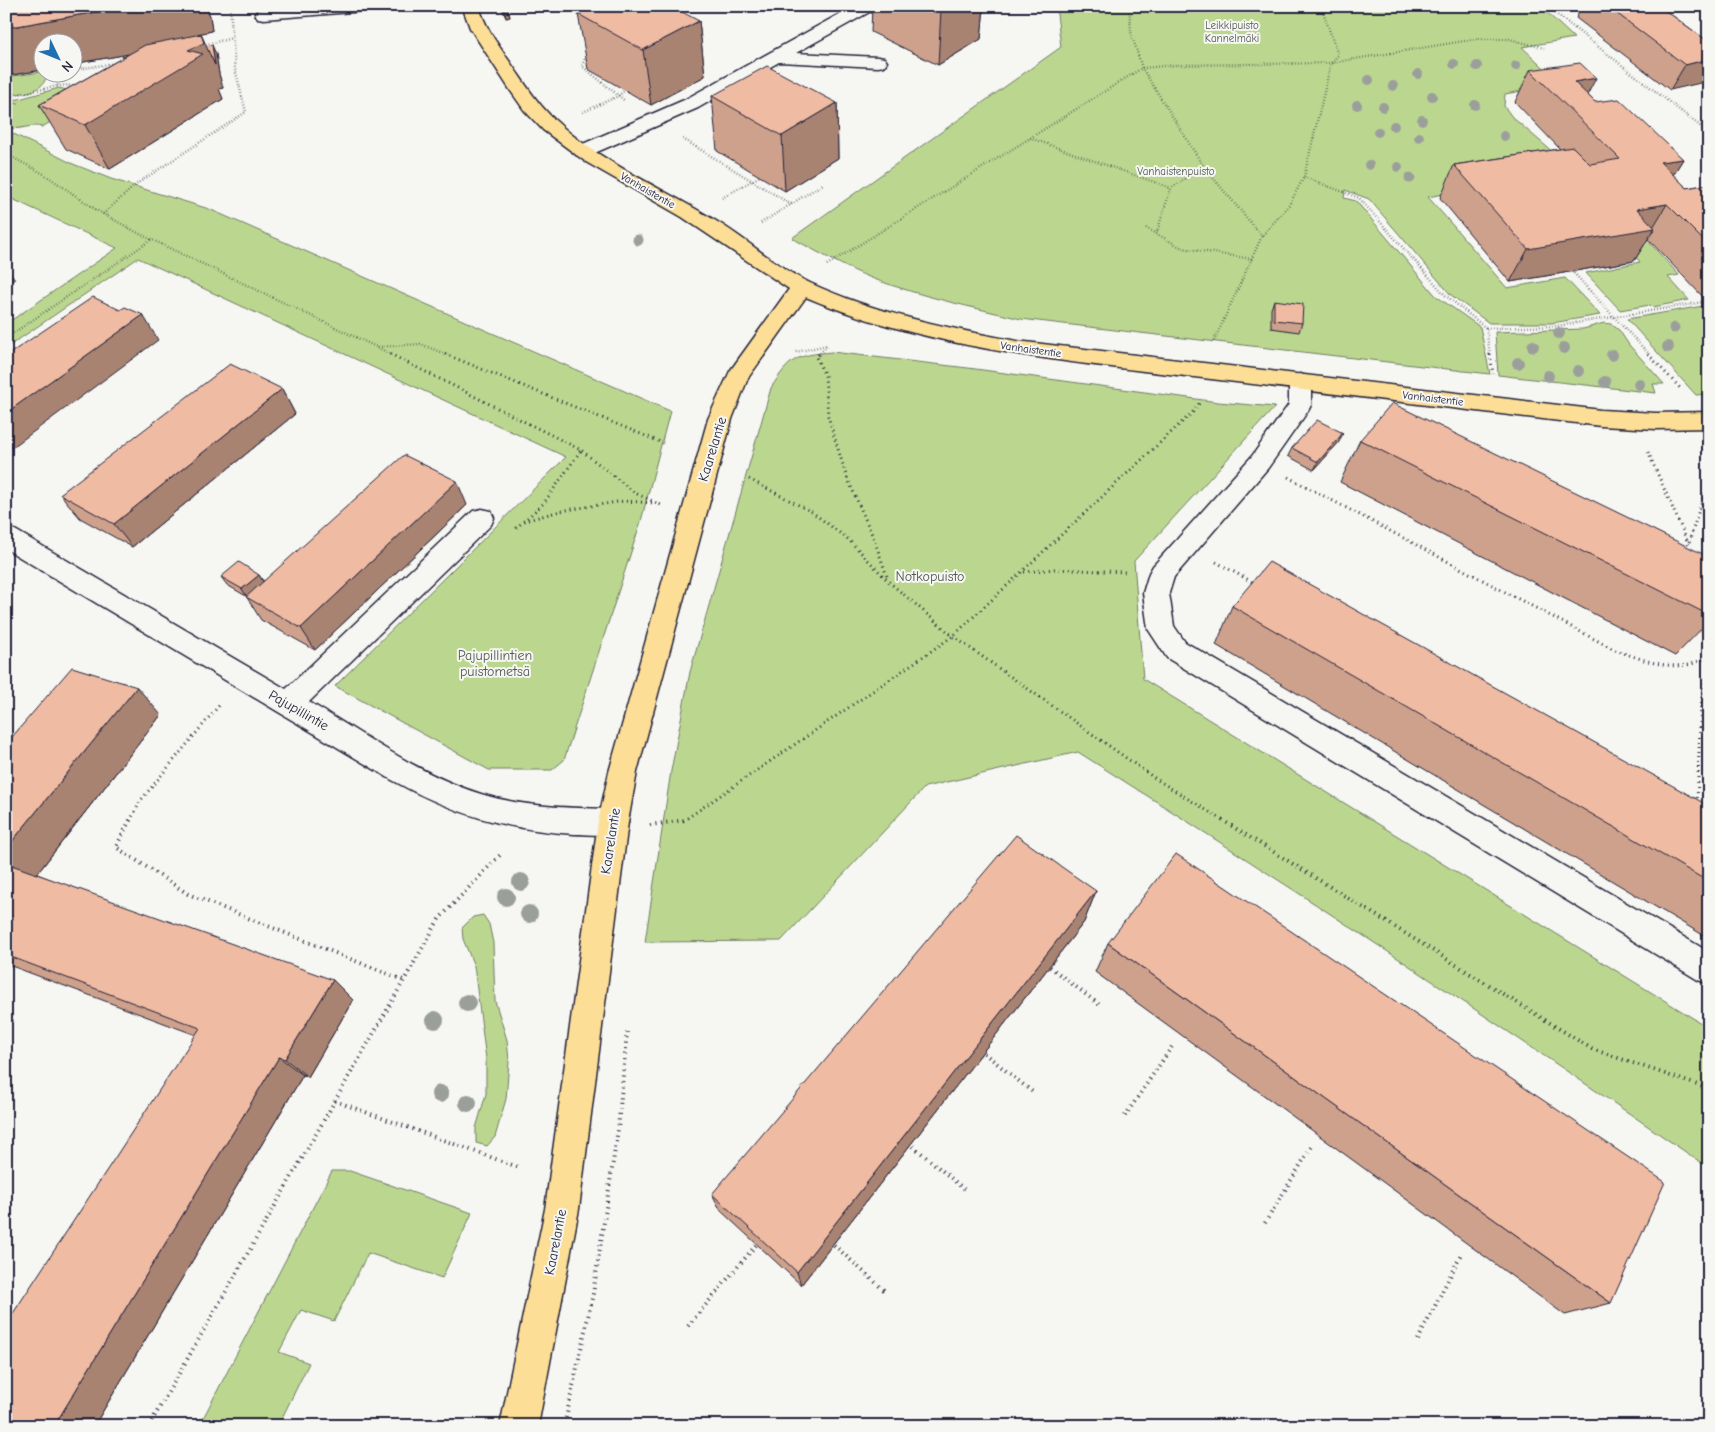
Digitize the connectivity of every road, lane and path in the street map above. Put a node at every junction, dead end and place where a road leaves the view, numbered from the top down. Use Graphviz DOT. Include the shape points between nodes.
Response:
graph roads {
  1 [pos="230,6"];
  2 [pos="365,6"];
  3 [pos="470,6"];
  4 [pos="867,6"];
  5 [pos="1129,6"];
  6 [pos="1321,6"];
  7 [pos="1546,6"];
  8 [pos="264,14"];
  9 [pos="233,38"];
  10 [pos="198,46"];
  11 [pos="1544,48"];
  12 [pos="588,52"];
  13 [pos="776,57"];
  14 [pos="118,62"];
  15 [pos="878,62"];
  16 [pos="1332,63"];
  17 [pos="82,68"];
  18 [pos="1142,68"];
  19 [pos="58,82"];
  20 [pos="57,86"];
  21 [pos="76,88"];
  22 [pos="625,90"];
  23 [pos="618,96"];
  24 [pos="6,97"];
  25 [pos="583,112"];
  26 [pos="653,122"];
  27 [pos="1709,132"];
  28 [pos="1030,138"];
  29 [pos="582,151"];
  30 [pos="6,154"];
  31 [pos="1204,167"];
  32 [pos="760,176"];
  33 [pos="1304,177"];
  34 [pos="752,179"];
  35 [pos="823,184"];
  36 [pos="1171,188"];
  37 [pos="717,200"];
  38 [pos="792,205"];
  39 [pos="103,214"];
  40 [pos="759,225"];
  41 [pos="1146,228"];
  42 [pos="1156,235"];
  43 [pos="1262,236"];
  44 [pos="151,240"];
  45 [pos="1252,260"];
  46 [pos="830,263"];
  47 [pos="1572,271"];
  48 [pos="802,287"];
  49 [pos="1709,301"];
  50 [pos="1614,317"];
  51 [pos="1486,328"];
  52 [pos="6,338"];
  53 [pos="827,345"];
  54 [pos="376,347"];
  55 [pos="1211,348"];
  56 [pos="1300,382"];
  57 [pos="1495,382"];
  58 [pos="1684,392"];
  59 [pos="1201,400"];
  60 [pos="1709,420"];
  61 [pos="663,443"];
  62 [pos="1645,445"];
  63 [pos="581,450"];
  64 [pos="1260,462"];
  65 [pos="749,479"];
  66 [pos="1709,486"];
  67 [pos="658,504"];
  68 [pos="482,518"];
  69 [pos="692,518"];
  70 [pos="527,521"];
  71 [pos="512,531"];
  72 [pos="6,537"];
  73 [pos="1688,543"];
  74 [pos="1187,545"];
  75 [pos="1692,552"];
  76 [pos="1024,572"];
  77 [pos="1162,573"];
  78 [pos="889,582"];
  79 [pos="1256,584"];
  80 [pos="953,636"];
  81 [pos="1709,655"];
  82 [pos="1709,665"];
  83 [pos="222,701"];
  84 [pos="289,704"];
  85 [pos="1697,806"];
  86 [pos="613,822"];
  87 [pos="650,826"];
  88 [pos="502,853"];
  89 [pos="1050,967"];
  90 [pos="1709,968"];
  91 [pos="403,980"];
  92 [pos="1101,1006"];
  93 [pos="1173,1045"];
  94 [pos="984,1053"];
  95 [pos="1709,1089"];
  96 [pos="1035,1094"];
  97 [pos="335,1101"];
  98 [pos="1125,1116"];
  99 [pos="913,1146"];
  100 [pos="1312,1146"];
  101 [pos="518,1167"];
  102 [pos="964,1189"];
  103 [pos="1265,1223"];
  104 [pos="756,1245"];
  105 [pos="834,1245"];
  106 [pos="1462,1252"];
  107 [pos="886,1292"];
  108 [pos="688,1326"];
  109 [pos="1418,1340"];
  110 [pos="149,1426"];
  111 [pos="519,1426"];
  1 -- 9 [label="path"];
  2 -- 8 [label="street"];
  3 -- 29 [label="main road, Vanhaistentie" via="478,26 531,106"];
  4 -- 13 [label="street"];
  5 -- 18 [label="path" via="1131,32"];
  6 -- 16 [label="path" via="1338,54"];
  7 -- 27 [label="path"];
  9 -- 10 [label="path"];
  9 -- 39 [label="path" via="235,69 246,112 138,183"];
  11 -- 16 [label="path" via="1510,39 1476,39"];
  12 -- 23 [label="path" via="582,66"];
  13 -- 15 [label="street"];
  13 -- 26 [label="street"];
  14 -- 17 [label="path"];
  16 -- 18 [label="path"];
  16 -- 33 [label="path"];
  18 -- 28 [label="path"];
  18 -- 31 [label="path"];
  19 -- 20 [label="path"];
  20 -- 21 [label="path"];
  20 -- 24 [label="path"];
  22 -- 23 [label="path"];
  23 -- 25 [label="path"];
  23 -- 26 [label="path"];
  26 -- 29 [label="street"];
  26 -- 34 [label="path"];
  28 -- 36 [label="path"];
  28 -- 46 [label="path"];
  29 -- 48 [label="main road, Vanhaistentie" via="712,226"];
  30 -- 39 [label="path" via="44,174"];
  31 -- 36 [label="path"];
  31 -- 43 [label="path"];
  32 -- 34 [label="path"];
  33 -- 43 [label="path" via="1289,205"];
  33 -- 51 [label="path" via="1359,198 1445,294"];
  34 -- 37 [label="path"];
  34 -- 38 [label="path"];
  35 -- 38 [label="path"];
  36 -- 42 [label="path"];
  38 -- 40 [label="path"];
  39 -- 44 [label="path"];
  41 -- 42 [label="path"];
  42 -- 45 [label="path" via="1182,248"];
  43 -- 45 [label="path"];
  44 -- 52 [label="path"];
  44 -- 54 [label="path"];
  45 -- 55 [label="path"];
  47 -- 50 [label="path"];
  48 -- 56 [label="main road, Vanhaistentie" via="854,308 970,340 1027,350"];
  48 -- 69 [label="main road, Kaarelantie" via="738,376 720,419"];
  49 -- 50 [label="path"];
  50 -- 51 [label="path" via="1557,326"];
  50 -- 58 [label="path"];
  51 -- 57 [label="path"];
  53 -- 78 [label="path" via="816,357 824,376 828,416 846,475"];
  54 -- 61 [label="path" via="420,344"];
  54 -- 63 [label="path"];
  56 -- 60 [label="main road, Vanhaistentie" via="1601,418"];
  56 -- 64 [label="street" via="1300,405"];
  59 -- 76 [label="path" via="1194,412"];
  62 -- 73 [label="path"];
  63 -- 67 [label="path" via="635,493"];
  63 -- 70 [label="path" via="561,482"];
  64 -- 74 [label="street"];
  64 -- 81 [label="path" via="1615,650 1683,667 1703,662"];
  65 -- 78 [label="path" via="812,512 849,540"];
  66 -- 73 [label="path"];
  67 -- 69 [label="path"];
  67 -- 70 [label="path" via="624,501 560,511"];
  68 -- 84 [label="street"];
  69 -- 86 [label="main road, Kaarelantie" via="623,772"];
  70 -- 71 [label="path"];
  72 -- 84 [label="street, Pajupillintie"];
  73 -- 75 [label="path"];
  74 -- 77 [label="street"];
  74 -- 79 [label="path"];
  76 -- 77 [label="path" via="1054,569"];
  76 -- 80 [label="path"];
  77 -- 90 [label="street" via="1156,593 1162,629 1176,650"];
  78 -- 80 [label="path"];
  80 -- 87 [label="path" via="683,821"];
  80 -- 95 [label="path" via="1156,779 1592,1049"];
  82 -- 85 [label="path" via="1702,702"];
  83 -- 91 [label="path" via="141,800 116,847 188,894"];
  84 -- 86 [label="street, Pajupillintie" via="448,796 520,816"];
  86 -- 111 [label="main road, Kaarelantie" via="562,1209"];
  88 -- 91 [label="path" via="439,919"];
  89 -- 92 [label="path"];
  91 -- 97 [label="path"];
  93 -- 98 [label="path"];
  94 -- 96 [label="path"];
  97 -- 101 [label="path"];
  97 -- 110 [label="path"];
  99 -- 102 [label="path"];
  100 -- 103 [label="path"];
  104 -- 108 [label="path"];
  105 -- 107 [label="path"];
  106 -- 109 [label="path"];
}
